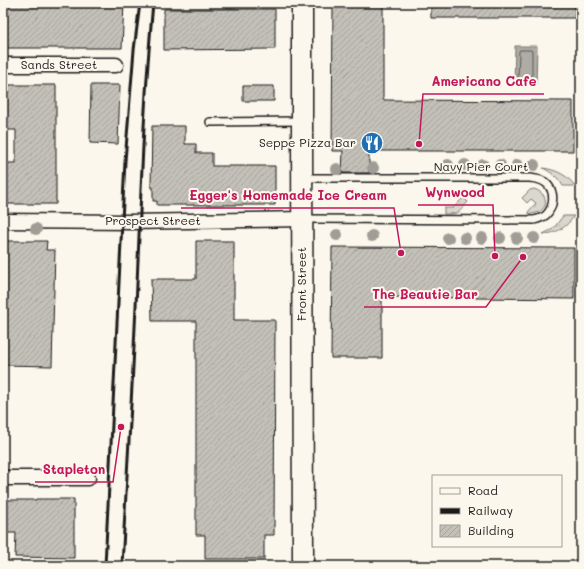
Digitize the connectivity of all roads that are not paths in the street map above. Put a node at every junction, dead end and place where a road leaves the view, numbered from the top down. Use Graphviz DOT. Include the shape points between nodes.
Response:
graph roads {
  1 [pos="302,3"];
  2 [pos="116,64"];
  3 [pos="3,65"];
  4 [pos="302,121"];
  5 [pos="210,122"];
  6 [pos="302,178"];
  7 [pos="302,219"];
  8 [pos="3,221"];
  9 [pos="3,478"];
  10 [pos="88,478"];
  11 [pos="303,566"];
  1 -- 4 [label="street, Front Street"];
  2 -- 3 [label="street, Sands Street"];
  4 -- 5 [label="lane"];
  4 -- 6 [label="street, Front Street"];
  6 -- 7 [label="street, Front Street"];
  6 -- 7 [label="lane, Navy Pier Court" via="530,178 539,179 547,184 552,200 546,215 534,220"];
  7 -- 8 [label="street, Prospect Street"];
  7 -- 11 [label="street, Front Street"];
  9 -- 10 [label="street"];
}
